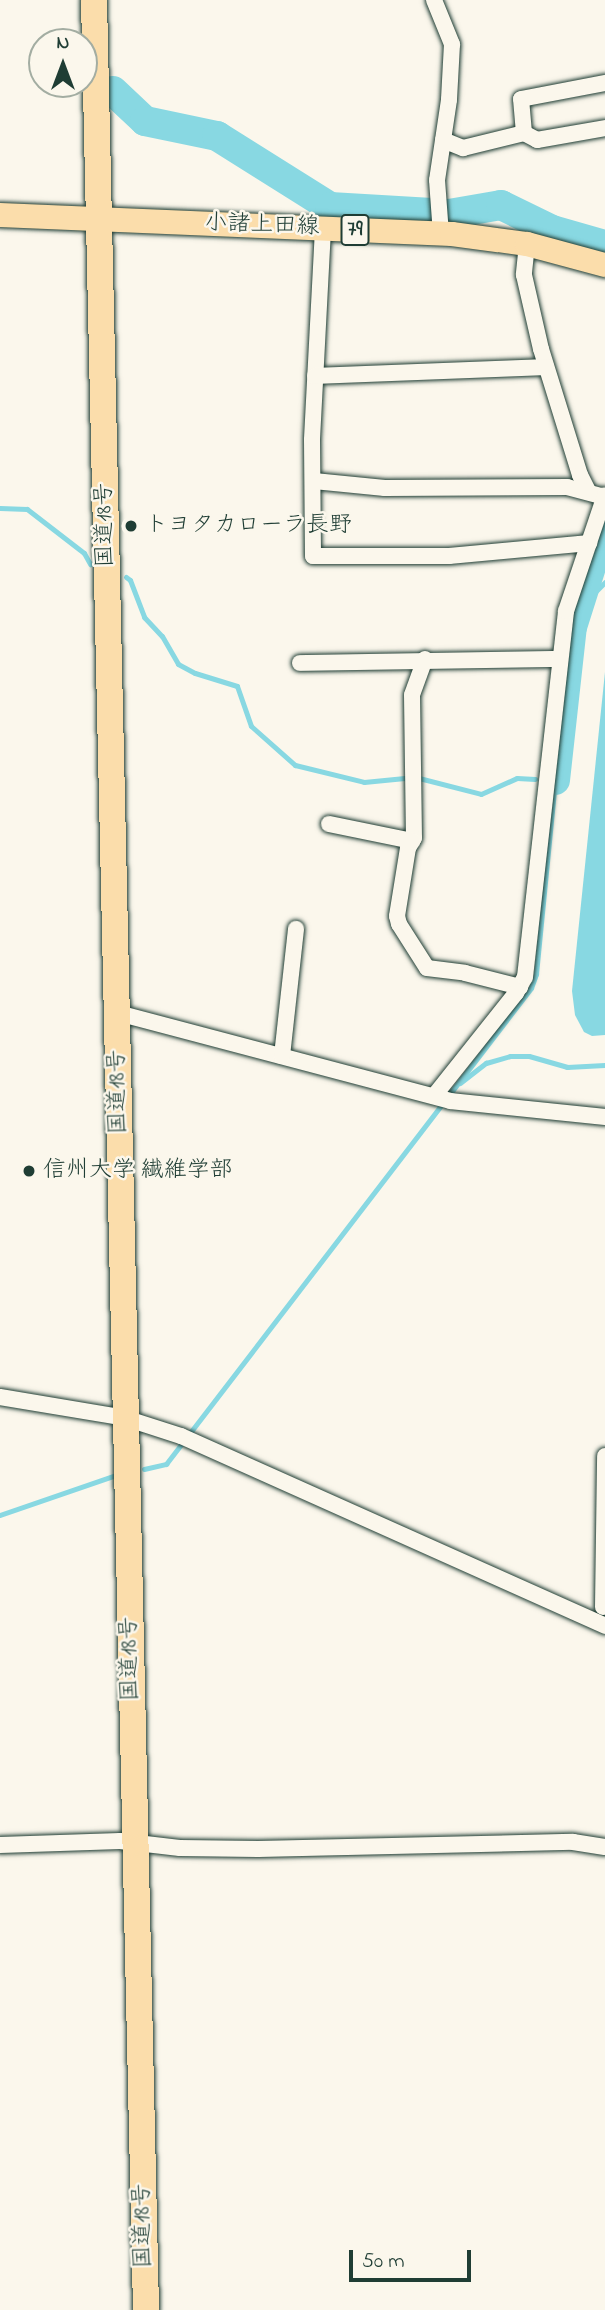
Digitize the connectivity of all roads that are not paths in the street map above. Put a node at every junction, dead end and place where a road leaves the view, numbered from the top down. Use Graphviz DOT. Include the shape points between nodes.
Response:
graph roads {
  1 [pos="94,0"];
  2 [pos="434,0"];
  3 [pos="605,83"];
  4 [pos="605,128"];
  5 [pos="524,133"];
  6 [pos="443,140"];
  7 [pos="0,215"];
  8 [pos="101,220"];
  9 [pos="323,229"];
  10 [pos="441,234"];
  11 [pos="527,244"];
  12 [pos="605,265"];
  13 [pos="546,367"];
  14 [pos="315,376"];
  15 [pos="314,481"];
  16 [pos="588,491"];
  17 [pos="605,496"];
  18 [pos="589,543"];
  19 [pos="425,659"];
  20 [pos="559,659"];
  21 [pos="300,663"];
  22 [pos="329,824"];
  23 [pos="412,841"];
  24 [pos="296,929"];
  25 [pos="520,987"];
  26 [pos="118,1013"];
  27 [pos="282,1056"];
  28 [pos="441,1098"];
  29 [pos="605,1117"];
  30 [pos="0,1397"];
  31 [pos="125,1418"];
  32 [pos="605,1456"];
  33 [pos="604,1607"];
  34 [pos="582,1615"];
  35 [pos="605,1626"];
  36 [pos="136,1842"];
  37 [pos="0,1845"];
  38 [pos="605,1847"];
  39 [pos="146,2310"];
  1 -- 8 [label="highway, 国道18号"];
  2 -- 6 [label="street" via="452,44"];
  3 -- 5 [label="street" via="522,99"];
  4 -- 5 [label="street" via="537,140"];
  5 -- 6 [label="street" via="463,148"];
  6 -- 10 [label="street" via="437,180"];
  7 -- 8 [label="main road, 小諸上田線 / 79"];
  8 -- 9 [label="main road, 小諸上田線 / 79"];
  8 -- 26 [label="highway, 国道18号"];
  9 -- 10 [label="main road, 小諸上田線 / 79"];
  9 -- 14 [label="street"];
  10 -- 11 [label="main road, 小諸上田線 / 79"];
  11 -- 12 [label="main road, 小諸上田線 / 79"];
  11 -- 13 [label="street" via="524,275"];
  13 -- 14 [label="street"];
  13 -- 16 [label="street"];
  14 -- 15 [label="street"];
  15 -- 16 [label="street" via="385,488 567,487"];
  15 -- 18 [label="street" via="311,548 316,558 449,556"];
  16 -- 17 [label="street"];
  17 -- 18 [label="street"];
  18 -- 20 [label="street" via="566,611"];
  19 -- 20 [label="street"];
  19 -- 21 [label="street"];
  19 -- 23 [label="street" via="412,695"];
  20 -- 25 [label="street" via="526,970"];
  22 -- 23 [label="street"];
  23 -- 25 [label="street" via="397,916 425,966"];
  24 -- 27 [label="street"];
  25 -- 28 [label="street"];
  26 -- 27 [label="street"];
  26 -- 31 [label="highway, 国道18号"];
  27 -- 28 [label="street"];
  28 -- 29 [label="street"];
  30 -- 31 [label="street"];
  31 -- 34 [label="street" via="186,1438"];
  31 -- 36 [label="highway, 国道18号"];
  32 -- 33 [label="street"];
  33 -- 34 [label="street"];
  34 -- 35 [label="street"];
  36 -- 37 [label="street"];
  36 -- 38 [label="street" via="180,1848 573,1842"];
  36 -- 39 [label="highway, 国道18号"];
}
